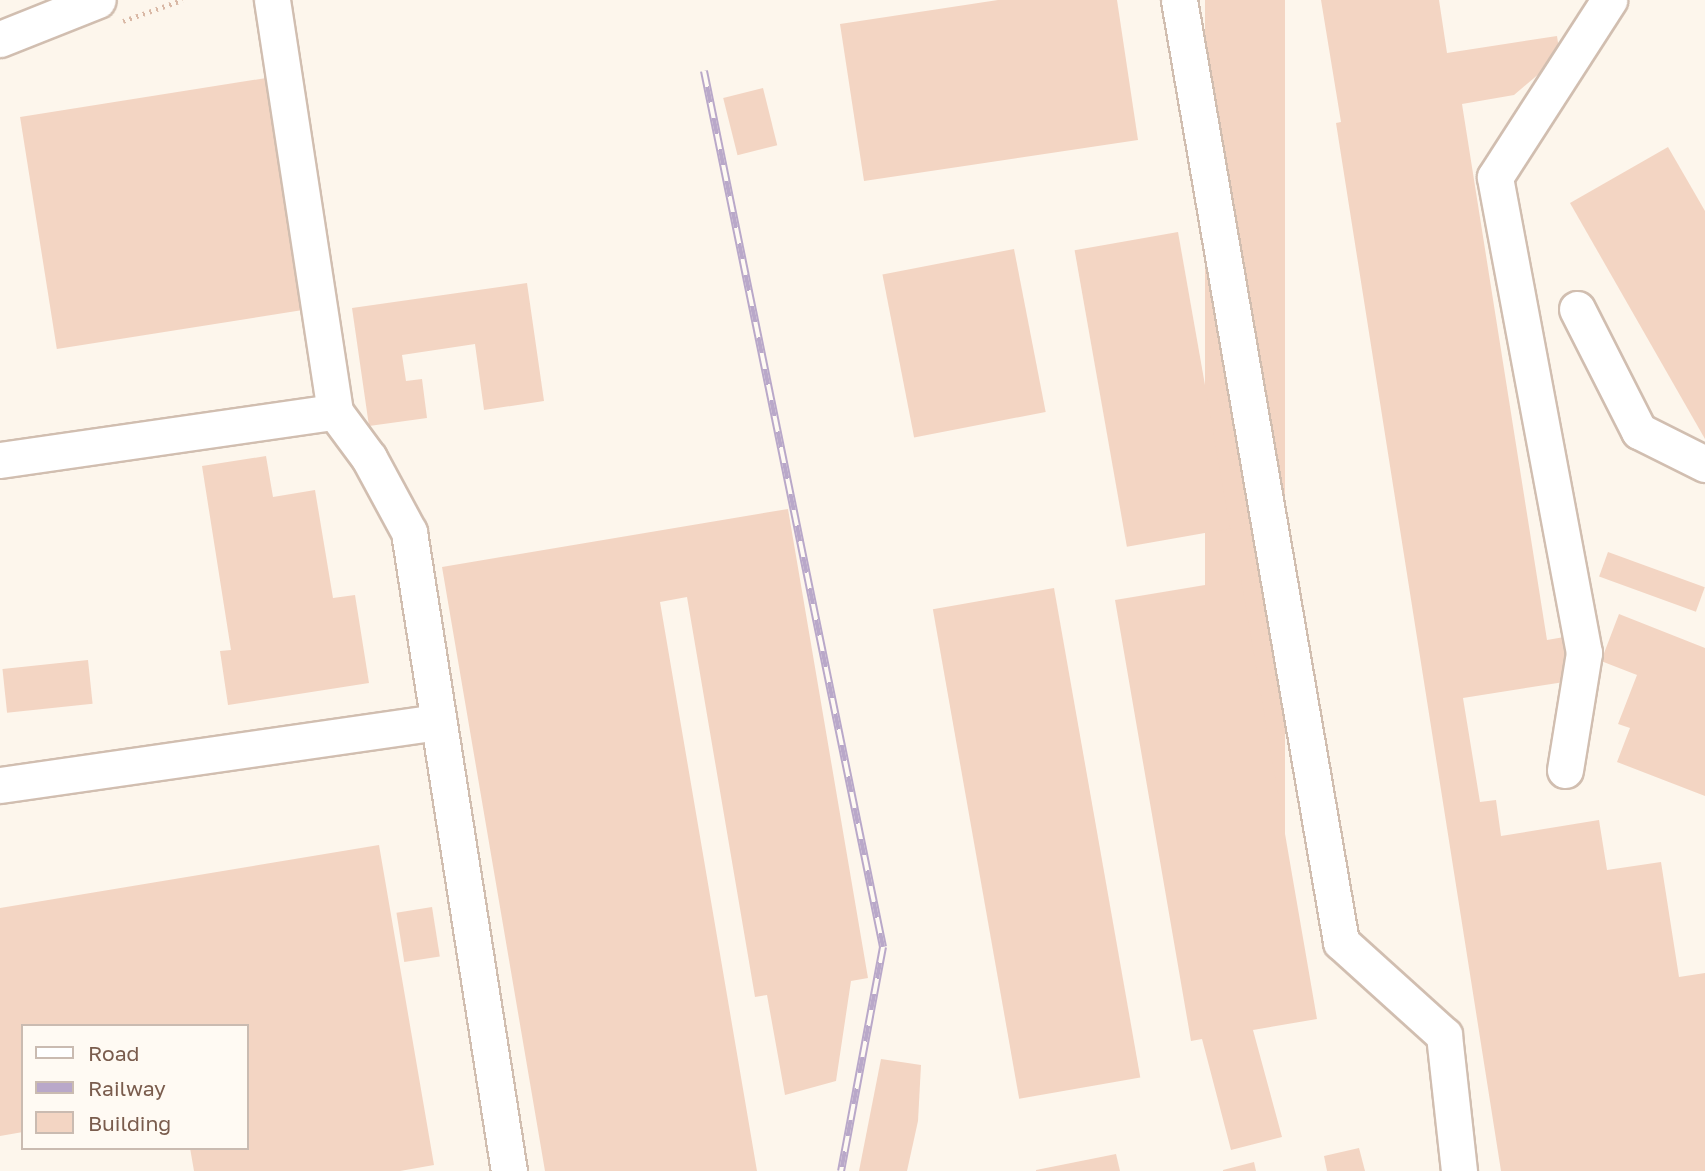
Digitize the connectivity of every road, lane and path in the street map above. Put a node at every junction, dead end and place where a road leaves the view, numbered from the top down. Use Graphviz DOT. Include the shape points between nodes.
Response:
graph roads {
  1 [pos="98,0"];
  2 [pos="272,0"];
  3 [pos="1179,0"];
  4 [pos="1609,0"];
  5 [pos="0,39"];
  6 [pos="1577,309"];
  7 [pos="335,412"];
  8 [pos="0,460"];
  9 [pos="1705,464"];
  10 [pos="439,722"];
  11 [pos="1565,770"];
  12 [pos="0,785"];
  13 [pos="509,1171"];
  14 [pos="1459,1171"];
  1 -- 5 [label="street"];
  2 -- 7 [label="street"];
  3 -- 14 [label="street" via="1341,942 1444,1035"];
  4 -- 11 [label="street" via="1495,177 1584,653"];
  6 -- 9 [label="street" via="1639,430"];
  7 -- 8 [label="street"];
  7 -- 10 [label="street" via="369,458 409,531"];
  10 -- 12 [label="street"];
  10 -- 13 [label="street"];
}
